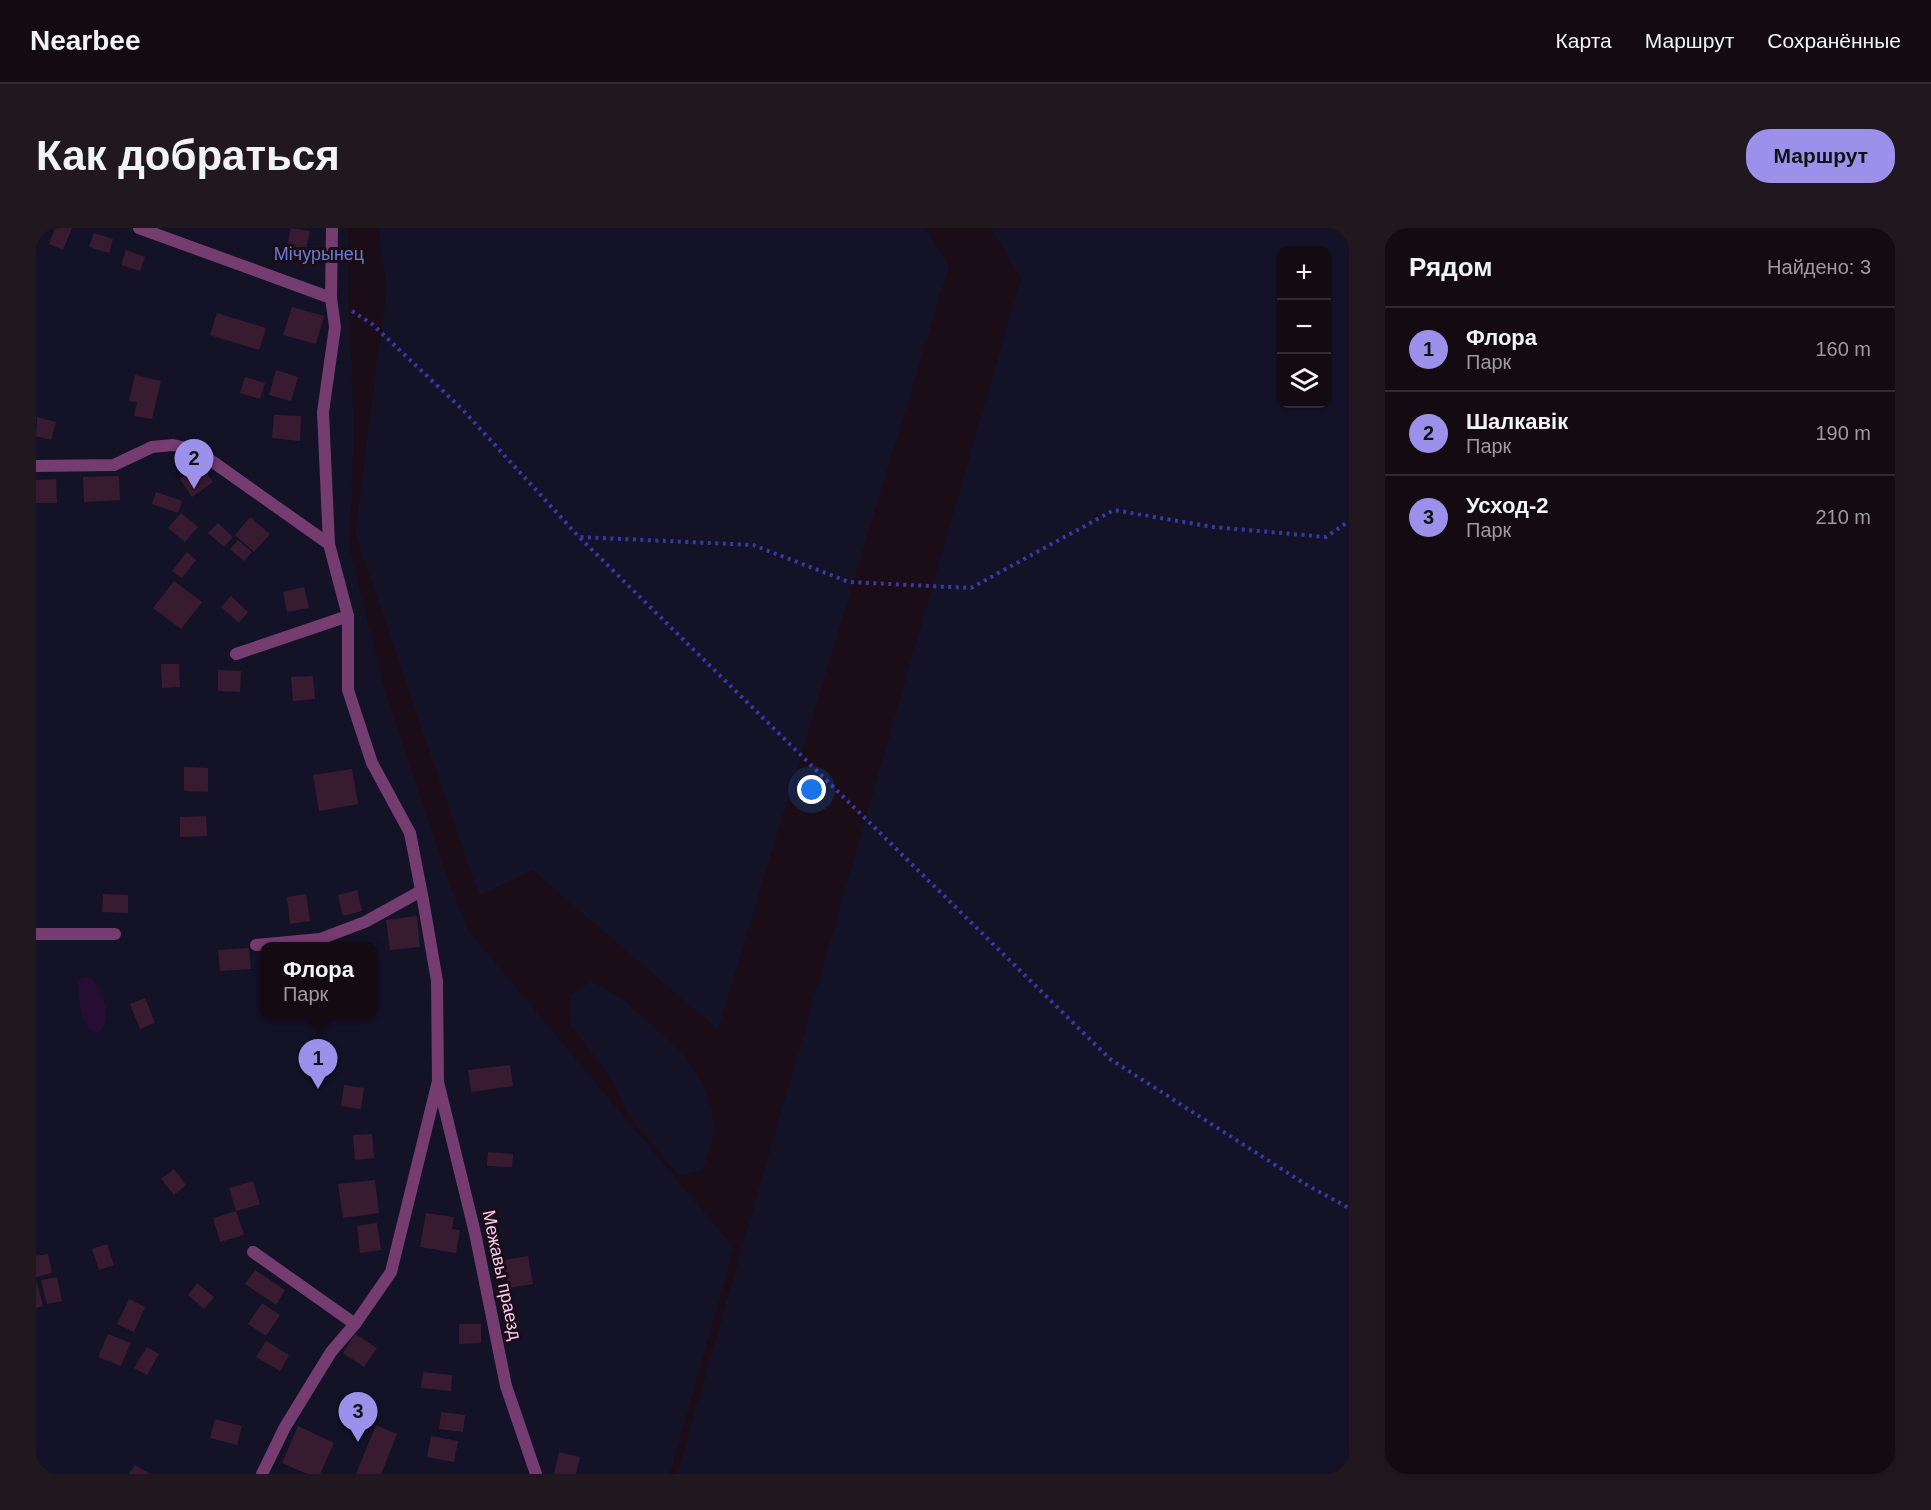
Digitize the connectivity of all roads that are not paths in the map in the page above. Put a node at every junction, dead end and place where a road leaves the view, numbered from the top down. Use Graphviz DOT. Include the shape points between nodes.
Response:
graph roads {
  1 [pos="139,228"];
  2 [pos="332,228"];
  3 [pos="331,298"];
  4 [pos="36,466"];
  5 [pos="329,544"];
  6 [pos="348,616"];
  7 [pos="236,654"];
  8 [pos="421,891"];
  9 [pos="36,934"];
  10 [pos="115,934"];
  11 [pos="288,942"];
  12 [pos="256,945"];
  13 [pos="260,945"];
  14 [pos="438,1081"];
  15 [pos="253,1252"];
  16 [pos="355,1324"];
  17 [pos="262,1474"];
  18 [pos="536,1474"];
  1 -- 3 [label="lane"];
  2 -- 3 [label="lane"];
  3 -- 5 [label="lane" via="335,327 322,412"];
  4 -- 5 [label="lane" via="114,465 152,447 173,445 196,450"];
  5 -- 6 [label="lane"];
  6 -- 7 [label="lane"];
  6 -- 8 [label="lane" via="348,690 372,763 410,833"];
  8 -- 11 [label="lane" via="365,922 320,939"];
  8 -- 14 [label="lane" via="437,981"];
  9 -- 10 [label="lane"];
  12 -- 13 [label="lane"];
  14 -- 16 [label="lane" via="391,1272"];
  14 -- 18 [label="lane, Межавы праезд" via="476,1233 506,1386"];
  15 -- 16 [label="lane"];
  16 -- 17 [label="lane" via="332,1352 291,1417"];
}
